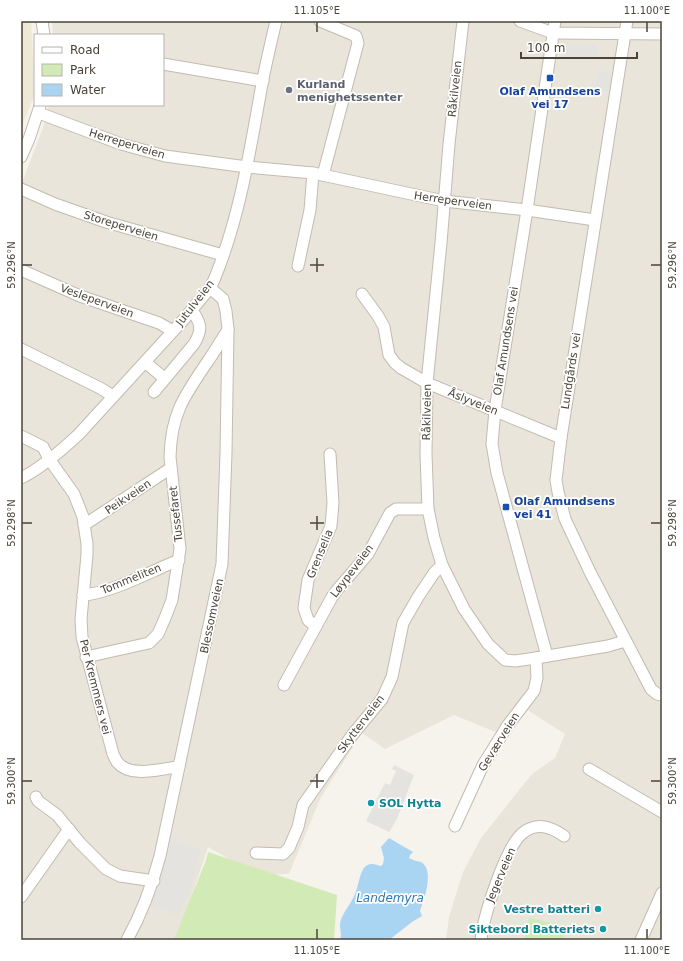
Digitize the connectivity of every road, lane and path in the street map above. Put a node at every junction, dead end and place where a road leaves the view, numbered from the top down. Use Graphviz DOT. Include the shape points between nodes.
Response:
graph roads {
  1 [pos="42,21"];
  2 [pos="276,21"];
  3 [pos="320,21"];
  4 [pos="464,21"];
  5 [pos="520,21"];
  6 [pos="555,21"];
  7 [pos="627,21"];
  8 [pos="553,33"];
  9 [pos="44,34"];
  10 [pos="624,34"];
  11 [pos="662,34"];
  12 [pos="164,64"];
  13 [pos="263,81"];
  14 [pos="40,109"];
  15 [pos="21,157"];
  16 [pos="247,167"];
  17 [pos="318,174"];
  18 [pos="21,189"];
  19 [pos="444,201"];
  20 [pos="527,210"];
  21 [pos="595,220"];
  22 [pos="223,255"];
  23 [pos="298,266"];
  24 [pos="21,270"];
  25 [pos="210,288"];
  26 [pos="362,294"];
  27 [pos="192,310"];
  28 [pos="228,329"];
  29 [pos="173,331"];
  30 [pos="21,349"];
  31 [pos="145,362"];
  32 [pos="164,378"];
  33 [pos="427,383"];
  34 [pos="154,392"];
  35 [pos="113,396"];
  36 [pos="494,410"];
  37 [pos="21,436"];
  38 [pos="560,438"];
  39 [pos="330,454"];
  40 [pos="49,459"];
  41 [pos="171,468"];
  42 [pos="21,478"];
  43 [pos="428,509"];
  44 [pos="84,525"];
  45 [pos="179,560"];
  46 [pos="442,565"];
  47 [pos="83,595"];
  48 [pos="315,626"];
  49 [pos="625,641"];
  50 [pos="86,657"];
  51 [pos="542,657"];
  52 [pos="284,685"];
  53 [pos="662,695"];
  54 [pos="179,767"];
  55 [pos="589,769"];
  56 [pos="36,797"];
  57 [pos="662,812"];
  58 [pos="455,826"];
  59 [pos="69,830"];
  60 [pos="564,836"];
  61 [pos="256,853"];
  62 [pos="154,881"];
  63 [pos="662,893"];
  64 [pos="21,897"];
  65 [pos="127,940"];
  66 [pos="480,940"];
  67 [pos="641,940"];
  1 -- 9 [label="street"];
  2 -- 13 [label="street, Jutulveien"];
  3 -- 17 [label="street" via="356,36 358,43"];
  4 -- 19 [label="street, Råkilveien"];
  5 -- 8 [label="street"];
  6 -- 8 [label="street, Olaf Amundsens vei"];
  7 -- 10 [label="street, Lundgårds vei"];
  8 -- 10 [label="street"];
  8 -- 20 [label="street, Olaf Amundsens vei"];
  10 -- 11 [label="street"];
  10 -- 21 [label="street, Lundgårds vei"];
  12 -- 13 [label="street"];
  13 -- 16 [label="street, Jutulveien"];
  14 -- 15 [label="street"];
  14 -- 16 [label="street, Herreperveien" via="95,135 147,152"];
  16 -- 17 [label="street, Herreperveien"];
  16 -- 22 [label="street, Jutulveien" via="237,212"];
  17 -- 19 [label="street, Herreperveien"];
  17 -- 23 [label="street"];
  18 -- 22 [label="street, Storeperveien" via="106,222"];
  19 -- 20 [label="street, Herreperveien"];
  19 -- 33 [label="street, Råkilveien"];
  20 -- 21 [label="street, Herreperveien"];
  20 -- 36 [label="street, Olaf Amundsens vei"];
  21 -- 38 [label="street, Lundgårds vei"];
  22 -- 25 [label="street, Jutulveien"];
  24 -- 29 [label="street, Vesleperveien" via="80,296 159,323"];
  25 -- 27 [label="street, Jutulveien"];
  25 -- 28 [label="street, Blessomveien" via="223,299"];
  26 -- 33 [label="street, Åslyveien" via="384,327 391,359"];
  27 -- 29 [label="street, Jutulveien"];
  27 -- 32 [label="street" via="200,327 199,335"];
  28 -- 41 [label="street, Tussefaret" via="179,407 171,442"];
  28 -- 54 [label="street, Blessomveien" via="222,564"];
  29 -- 31 [label="street, Jutulveien"];
  30 -- 35 [label="street"];
  31 -- 32 [label="street"];
  31 -- 35 [label="street, Jutulveien"];
  32 -- 34 [label="street"];
  33 -- 36 [label="street, Åslyveien"];
  33 -- 43 [label="street, Råkilveien"];
  35 -- 40 [label="street, Jutulveien" via="79,434"];
  36 -- 38 [label="street, Åslyveien"];
  36 -- 51 [label="street, Olaf Amundsens vei" via="494,463"];
  37 -- 40 [label="street, Per Kremmers vei" via="43,447"];
  38 -- 49 [label="street, Lundgårds vei" via="556,480 562,510"];
  39 -- 48 [label="street, Grenselia" via="332,526 308,580 304,608 306,618"];
  40 -- 42 [label="street, Jutulveien"];
  40 -- 44 [label="street, Per Kremmers vei" via="74,494"];
  41 -- 44 [label="street, Peikveien"];
  41 -- 45 [label="street, Tussefaret" via="180,539"];
  43 -- 46 [label="street, Råkilveien"];
  43 -- 48 [label="street, Løypeveien" via="404,508 392,511 368,554 337,590"];
  44 -- 47 [label="street, Per Kremmers vei" via="87,555"];
  45 -- 47 [label="street, Tommeliten" via="93,594"];
  45 -- 50 [label="street, Tussefaret" via="172,600 158,634 152,641"];
  46 -- 51 [label="street, Råkilveien" via="472,623 495,652 505,660"];
  46 -- 61 [label="street, Skytterveien" via="434,573 403,623 392,677 382,699 303,805 298,827 289,848 283,854"];
  47 -- 50 [label="street, Per Kremmers vei" via="82,630"];
  48 -- 52 [label="street, Løypeveien"];
  49 -- 51 [label="street, Råkilveien"];
  49 -- 53 [label="street, Lundgårds vei" via="650,689"];
  50 -- 54 [label="street, Per Kremmers vei" via="113,754 118,763 126,769 137,771"];
  51 -- 58 [label="street, Geværveien" via="534,691 508,725 483,765"];
  54 -- 62 [label="street, Blessomveien"];
  55 -- 57 [label="street"];
  56 -- 59 [label="street" via="57,815"];
  59 -- 62 [label="street" via="106,869 113,873"];
  59 -- 64 [label="street"];
  60 -- 66 [label="street, Jegerveien" via="547,826 536,826 524,831 516,840 494,889 484,917"];
  62 -- 65 [label="street, Blessomveien"];
  63 -- 67 [label="street"];
}
